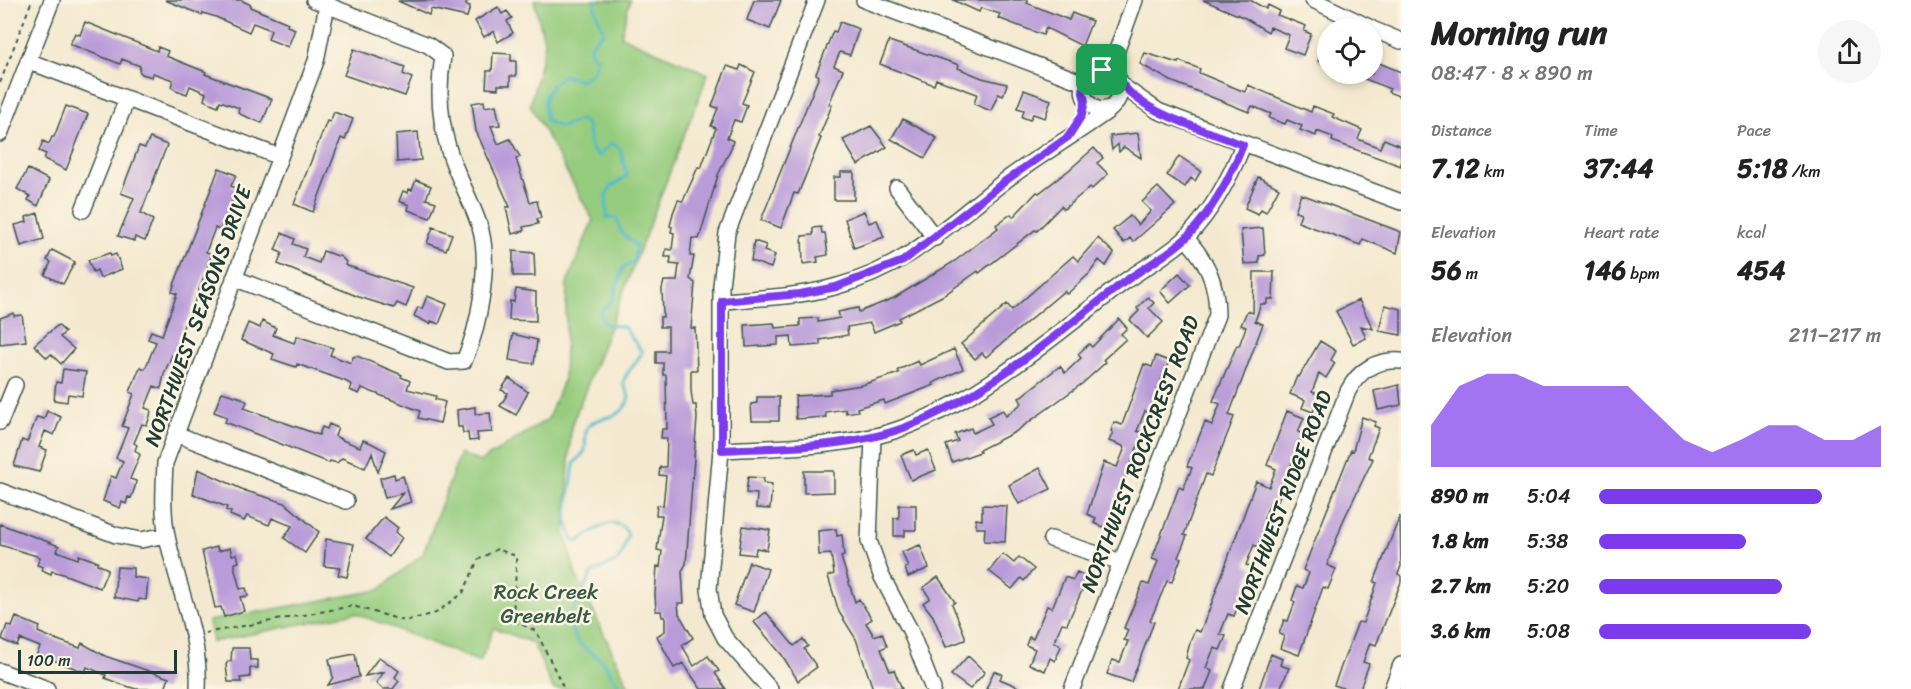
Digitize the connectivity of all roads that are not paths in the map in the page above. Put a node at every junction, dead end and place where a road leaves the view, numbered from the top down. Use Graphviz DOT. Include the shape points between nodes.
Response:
graph roads {
  1 [pos="52,0"];
  2 [pos="817,0"];
  3 [pos="864,0"];
  4 [pos="1135,0"];
  5 [pos="1313,0"];
  6 [pos="323,2"];
  7 [pos="1350,18"];
  8 [pos="1383,34"];
  9 [pos="1401,41"];
  10 [pos="28,61"];
  11 [pos="1109,72"];
  12 [pos="1084,83"];
  13 [pos="1122,86"];
  14 [pos="127,99"];
  15 [pos="1085,101"];
  16 [pos="1112,108"];
  17 [pos="1158,111"];
  18 [pos="0,134"];
  19 [pos="1068,137"];
  20 [pos="1243,145"];
  21 [pos="280,157"];
  22 [pos="897,188"];
  23 [pos="1401,202"];
  24 [pos="83,210"];
  25 [pos="935,238"];
  26 [pos="1186,238"];
  27 [pos="234,278"];
  28 [pos="722,301"];
  29 [pos="1401,361"];
  30 [pos="15,385"];
  31 [pos="0,422"];
  32 [pos="176,434"];
  33 [pos="873,436"];
  34 [pos="722,450"];
  35 [pos="0,491"];
  36 [pos="346,501"];
  37 [pos="166,535"];
  38 [pos="1051,539"];
  39 [pos="1121,562"];
  40 [pos="0,671"];
  41 [pos="47,689"];
  42 [pos="198,689"];
  43 [pos="770,689"];
  44 [pos="933,689"];
  45 [pos="1072,689"];
  46 [pos="1232,689"];
  1 -- 10 [label="street"];
  2 -- 28 [label="street" via="727,233"];
  3 -- 12 [label="street"];
  4 -- 11 [label="street"];
  5 -- 7 [label="street"];
  6 -- 21 [label="street, NORTHWEST SEASONS DRIVE" via="316,60"];
  6 -- 27 [label="street" via="428,45 443,56 439,83 448,148 482,233 484,274 471,345 464,361 449,362"];
  8 -- 9 [label="street"];
  10 -- 14 [label="street"];
  10 -- 18 [label="street"];
  11 -- 12 [label="street" via="1096,71"];
  11 -- 13 [label="street"];
  12 -- 15 [label="street"];
  13 -- 16 [label="street" via="1121,96"];
  13 -- 17 [label="street"];
  14 -- 21 [label="street"];
  14 -- 24 [label="street"];
  15 -- 16 [label="street" via="1100,110"];
  15 -- 19 [label="street" via="1079,122"];
  16 -- 17 [label="street"];
  16 -- 19 [label="street"];
  17 -- 20 [label="street"];
  19 -- 25 [label="street"];
  20 -- 23 [label="street"];
  20 -- 26 [label="street" via="1230,178"];
  21 -- 27 [label="street, NORTHWEST SEASONS DRIVE"];
  22 -- 25 [label="street"];
  25 -- 28 [label="street" via="903,261 836,287"];
  26 -- 33 [label="street" via="1003,376 953,405 905,427"];
  26 -- 39 [label="street, NORTHWEST ROCKCREST ROAD" via="1211,274 1217,294 1216,315"];
  27 -- 32 [label="street, NORTHWEST SEASONS DRIVE"];
  28 -- 34 [label="street"];
  29 -- 46 [label="street, NORTHWEST RIDGE ROAD" via="1370,366 1353,381"];
  30 -- 31 [label="street"];
  32 -- 36 [label="street"];
  32 -- 37 [label="street, NORTHWEST SEASONS DRIVE" via="165,463"];
  33 -- 34 [label="street" via="792,447"];
  33 -- 44 [label="street" via="869,542"];
  34 -- 43 [label="street" via="709,590 713,615 725,638"];
  35 -- 37 [label="street" via="116,535 141,540"];
  37 -- 42 [label="street, NORTHWEST SEASONS DRIVE" via="191,625 198,660"];
  38 -- 39 [label="street"];
  39 -- 45 [label="street, NORTHWEST ROCKCREST ROAD"];
  40 -- 41 [label="street"];
}
